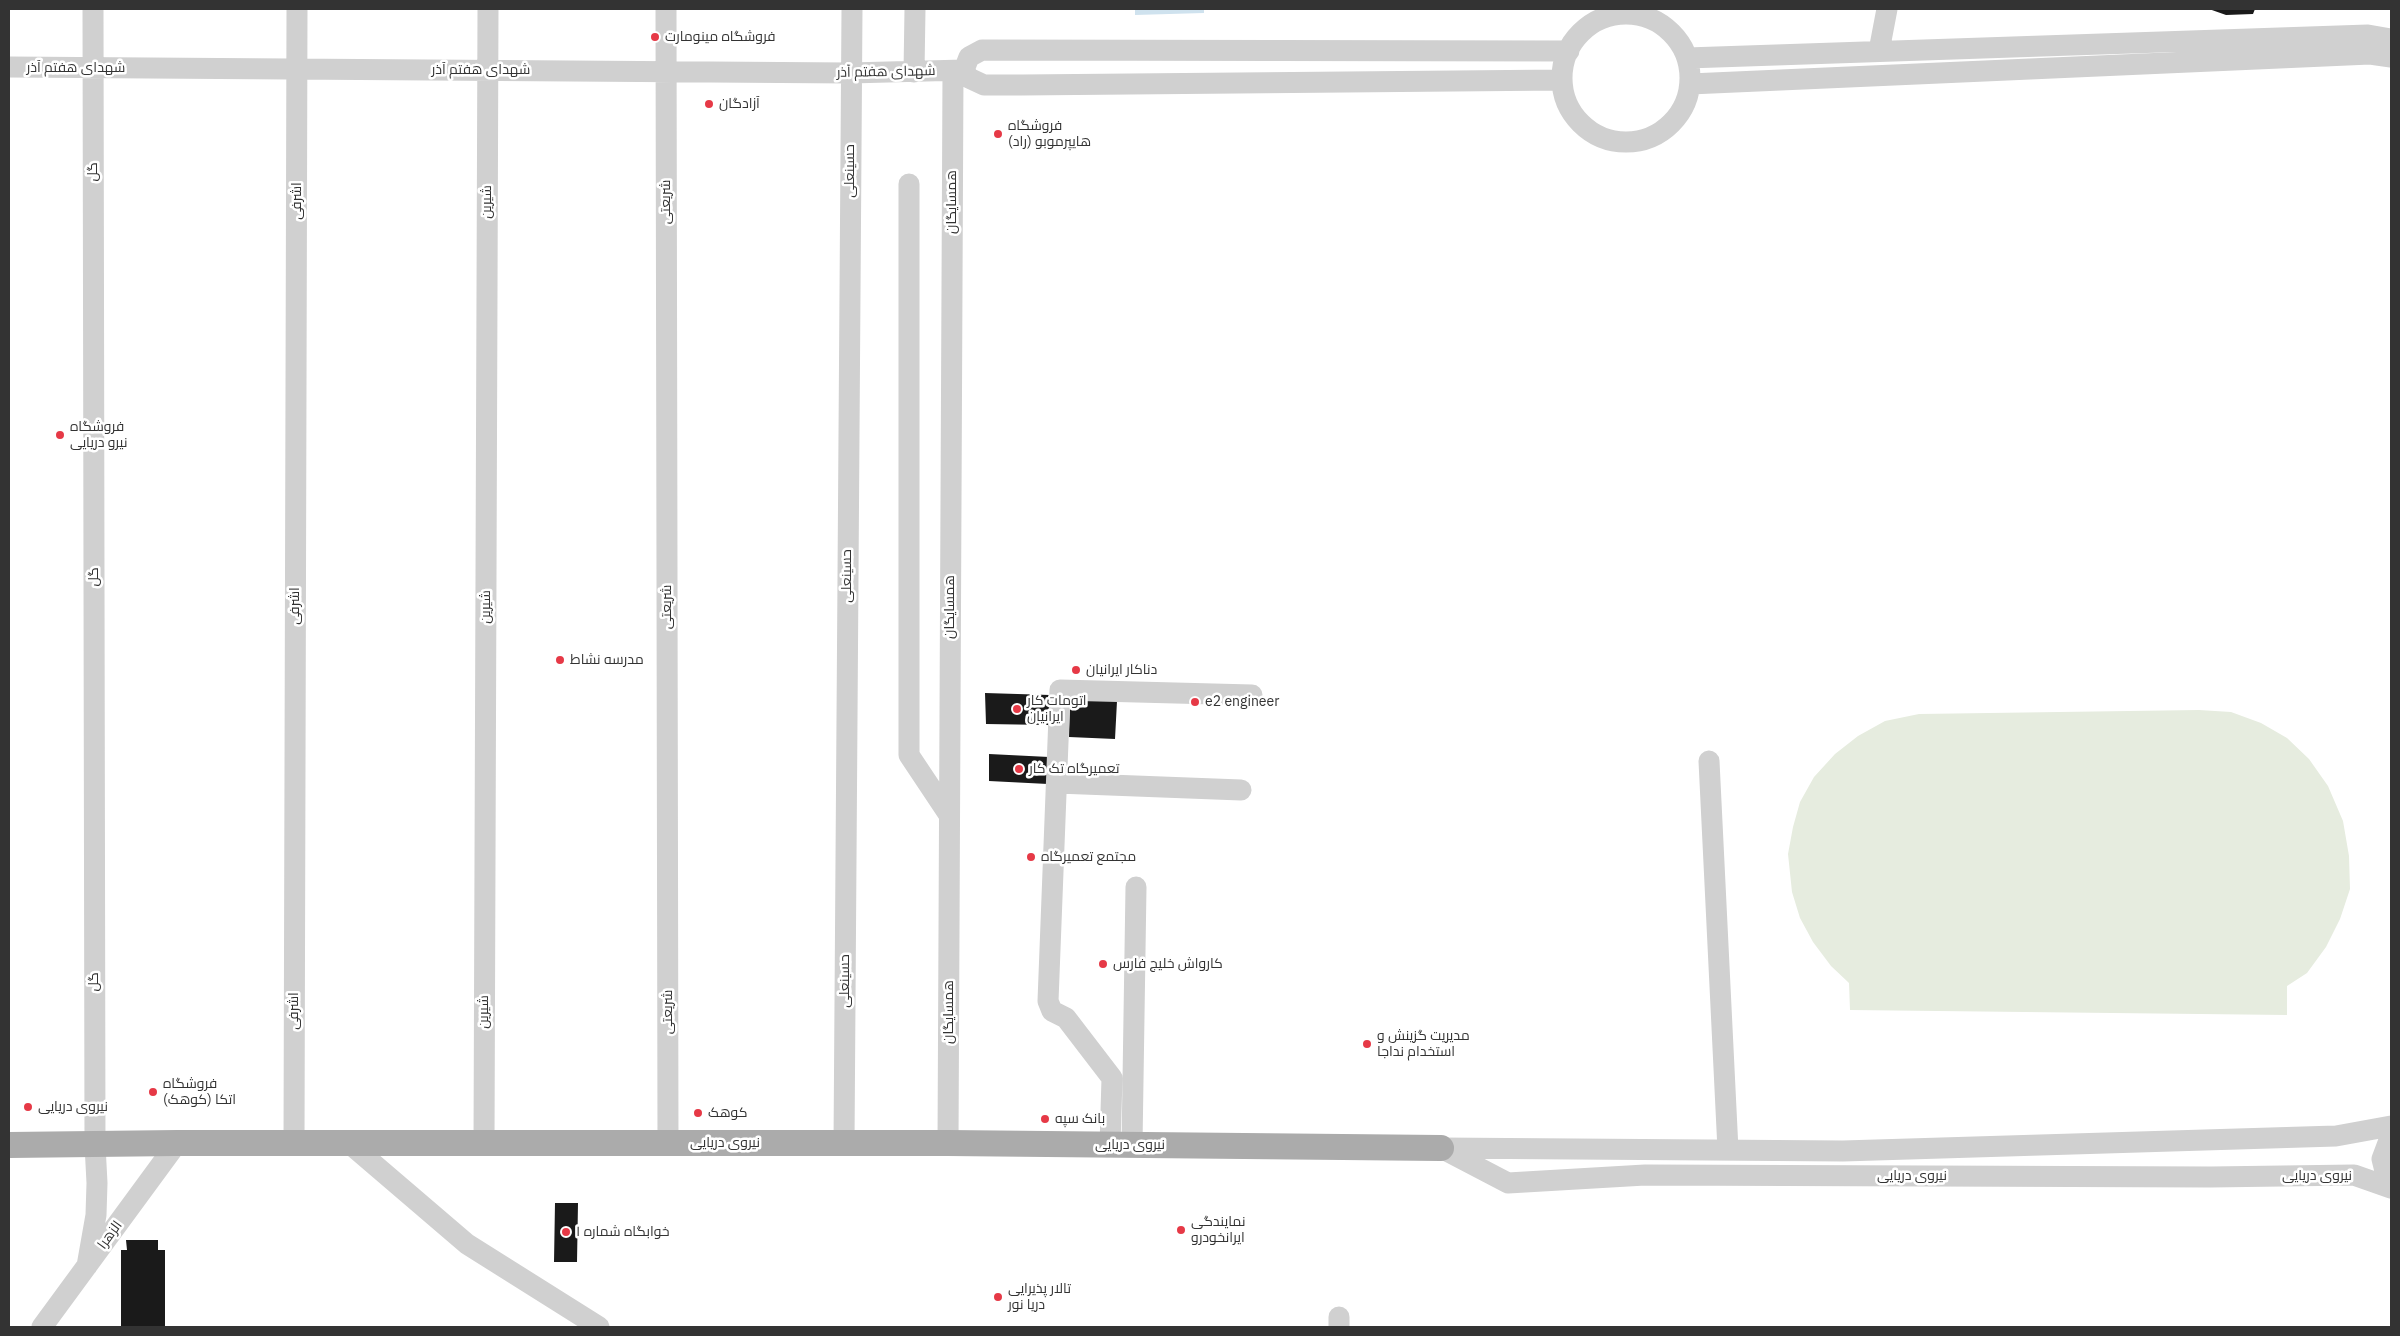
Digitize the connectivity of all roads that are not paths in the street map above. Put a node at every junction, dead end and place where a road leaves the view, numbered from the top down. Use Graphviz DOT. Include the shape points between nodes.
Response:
graph roads {
  1 [pos="92,9"];
  2 [pos="297,9"];
  3 [pos="488,9"];
  4 [pos="666,9"];
  5 [pos="852,9"];
  6 [pos="915,9"];
  7 [pos="1887,9"];
  8 [pos="2388,48"];
  9 [pos="1080,50"];
  10 [pos="1569,51"];
  11 [pos="1880,51"];
  12 [pos="1687,58"];
  13 [pos="9,67"];
  14 [pos="93,68"];
  15 [pos="297,69"];
  16 [pos="488,70"];
  17 [pos="665,71"];
  18 [pos="958,71"];
  19 [pos="914,72"];
  20 [pos="850,73"];
  21 [pos="1562,80"];
  22 [pos="1690,84"];
  23 [pos="1082,85"];
  24 [pos="909,184"];
  25 [pos="1252,695"];
  26 [pos="1709,761"];
  27 [pos="1057,783"];
  28 [pos="1241,790"];
  29 [pos="950,815"];
  30 [pos="1136,887"];
  31 [pos="2391,1126"];
  32 [pos="2391,1135"];
  33 [pos="177,1143"];
  34 [pos="294,1143"];
  35 [pos="349,1143"];
  36 [pos="484,1143"];
  37 [pos="668,1143"];
  38 [pos="844,1143"];
  39 [pos="948,1143"];
  40 [pos="95,1144"];
  41 [pos="9,1145"];
  42 [pos="1121,1145"];
  43 [pos="1440,1148"];
  44 [pos="1728,1150"];
  45 [pos="2391,1182"];
  46 [pos="2391,1188"];
  47 [pos="87,1266"];
  48 [pos="42,1327"];
  49 [pos="598,1327"];
  1 -- 14 [label="street, گل"];
  2 -- 15 [label="street, اشرفی"];
  3 -- 16 [label="street, شیرین"];
  4 -- 17 [label="street, شریعتی"];
  5 -- 20 [label="street, حسینعلی"];
  6 -- 19 [label="street"];
  7 -- 11 [label="street"];
  8 -- 11 [label="street" via="2358,35"];
  8 -- 22 [label="street" via="2370,54"];
  9 -- 10 [label="street"];
  9 -- 18 [label="street" via="982,50 969,57"];
  9 -- 23 [label="street"];
  10 -- 12 [label="street" via="1588,27 1605,17 1625,14 1645,17 1664,26 1678,40"];
  10 -- 21 [label="street"];
  11 -- 12 [label="street"];
  12 -- 22 [label="street"];
  13 -- 14 [label="street, شهدای هفتم آذر"];
  14 -- 15 [label="street, شهدای هفتم آذر"];
  14 -- 40 [label="street, گل"];
  15 -- 16 [label="street, شهدای هفتم آذر"];
  15 -- 34 [label="street, اشرفی"];
  16 -- 17 [label="street, شهدای هفتم آذر"];
  16 -- 36 [label="street, شیرین"];
  17 -- 20 [label="street, شهدای هفتم آذر"];
  17 -- 37 [label="street, شریعتی"];
  18 -- 19 [label="street, شهدای هفتم آذر"];
  18 -- 23 [label="street" via="984,85"];
  18 -- 29 [label="street, همسایگان"];
  19 -- 20 [label="street, شهدای هفتم آذر"];
  20 -- 38 [label="street, حسینعلی"];
  21 -- 22 [label="street" via="1566,101 1578,121 1595,135 1616,142 1638,142 1659,134 1676,120 1687,100"];
  21 -- 23 [label="street"];
  24 -- 29 [label="street" via="909,755"];
  25 -- 27 [label="street" via="1060,690"];
  26 -- 44 [label="street"];
  27 -- 28 [label="street"];
  27 -- 42 [label="street" via="1048,1001 1052,1011 1066,1018 1112,1078"];
  29 -- 39 [label="street, همسایگان"];
  30 -- 42 [label="street"];
  31 -- 44 [label="street, نیروی دریایی" via="2326,1136 1844,1151"];
  32 -- 45 [label="street" via="2382,1159"];
  33 -- 34 [label="main road, نیروی دریایی"];
  33 -- 40 [label="main road, نیروی دریایی"];
  33 -- 47 [label="street, الزهرا"];
  34 -- 35 [label="main road, نیروی دریایی"];
  35 -- 36 [label="main road, نیروی دریایی"];
  35 -- 49 [label="street" via="467,1244"];
  36 -- 37 [label="main road, نیروی دریایی"];
  37 -- 38 [label="main road, نیروی دریایی"];
  38 -- 39 [label="main road, نیروی دریایی"];
  39 -- 42 [label="main road, نیروی دریایی"];
  40 -- 41 [label="main road, نیروی دریایی"];
  40 -- 47 [label="street, گل" via="96,1206"];
  42 -- 43 [label="main road, نیروی دریایی"];
  43 -- 44 [label="street, نیروی دریایی"];
  43 -- 46 [label="street, نیروی دریایی" via="1508,1183 1644,1175 2354,1175"];
  47 -- 48 [label="street, الزهرا"];
}
